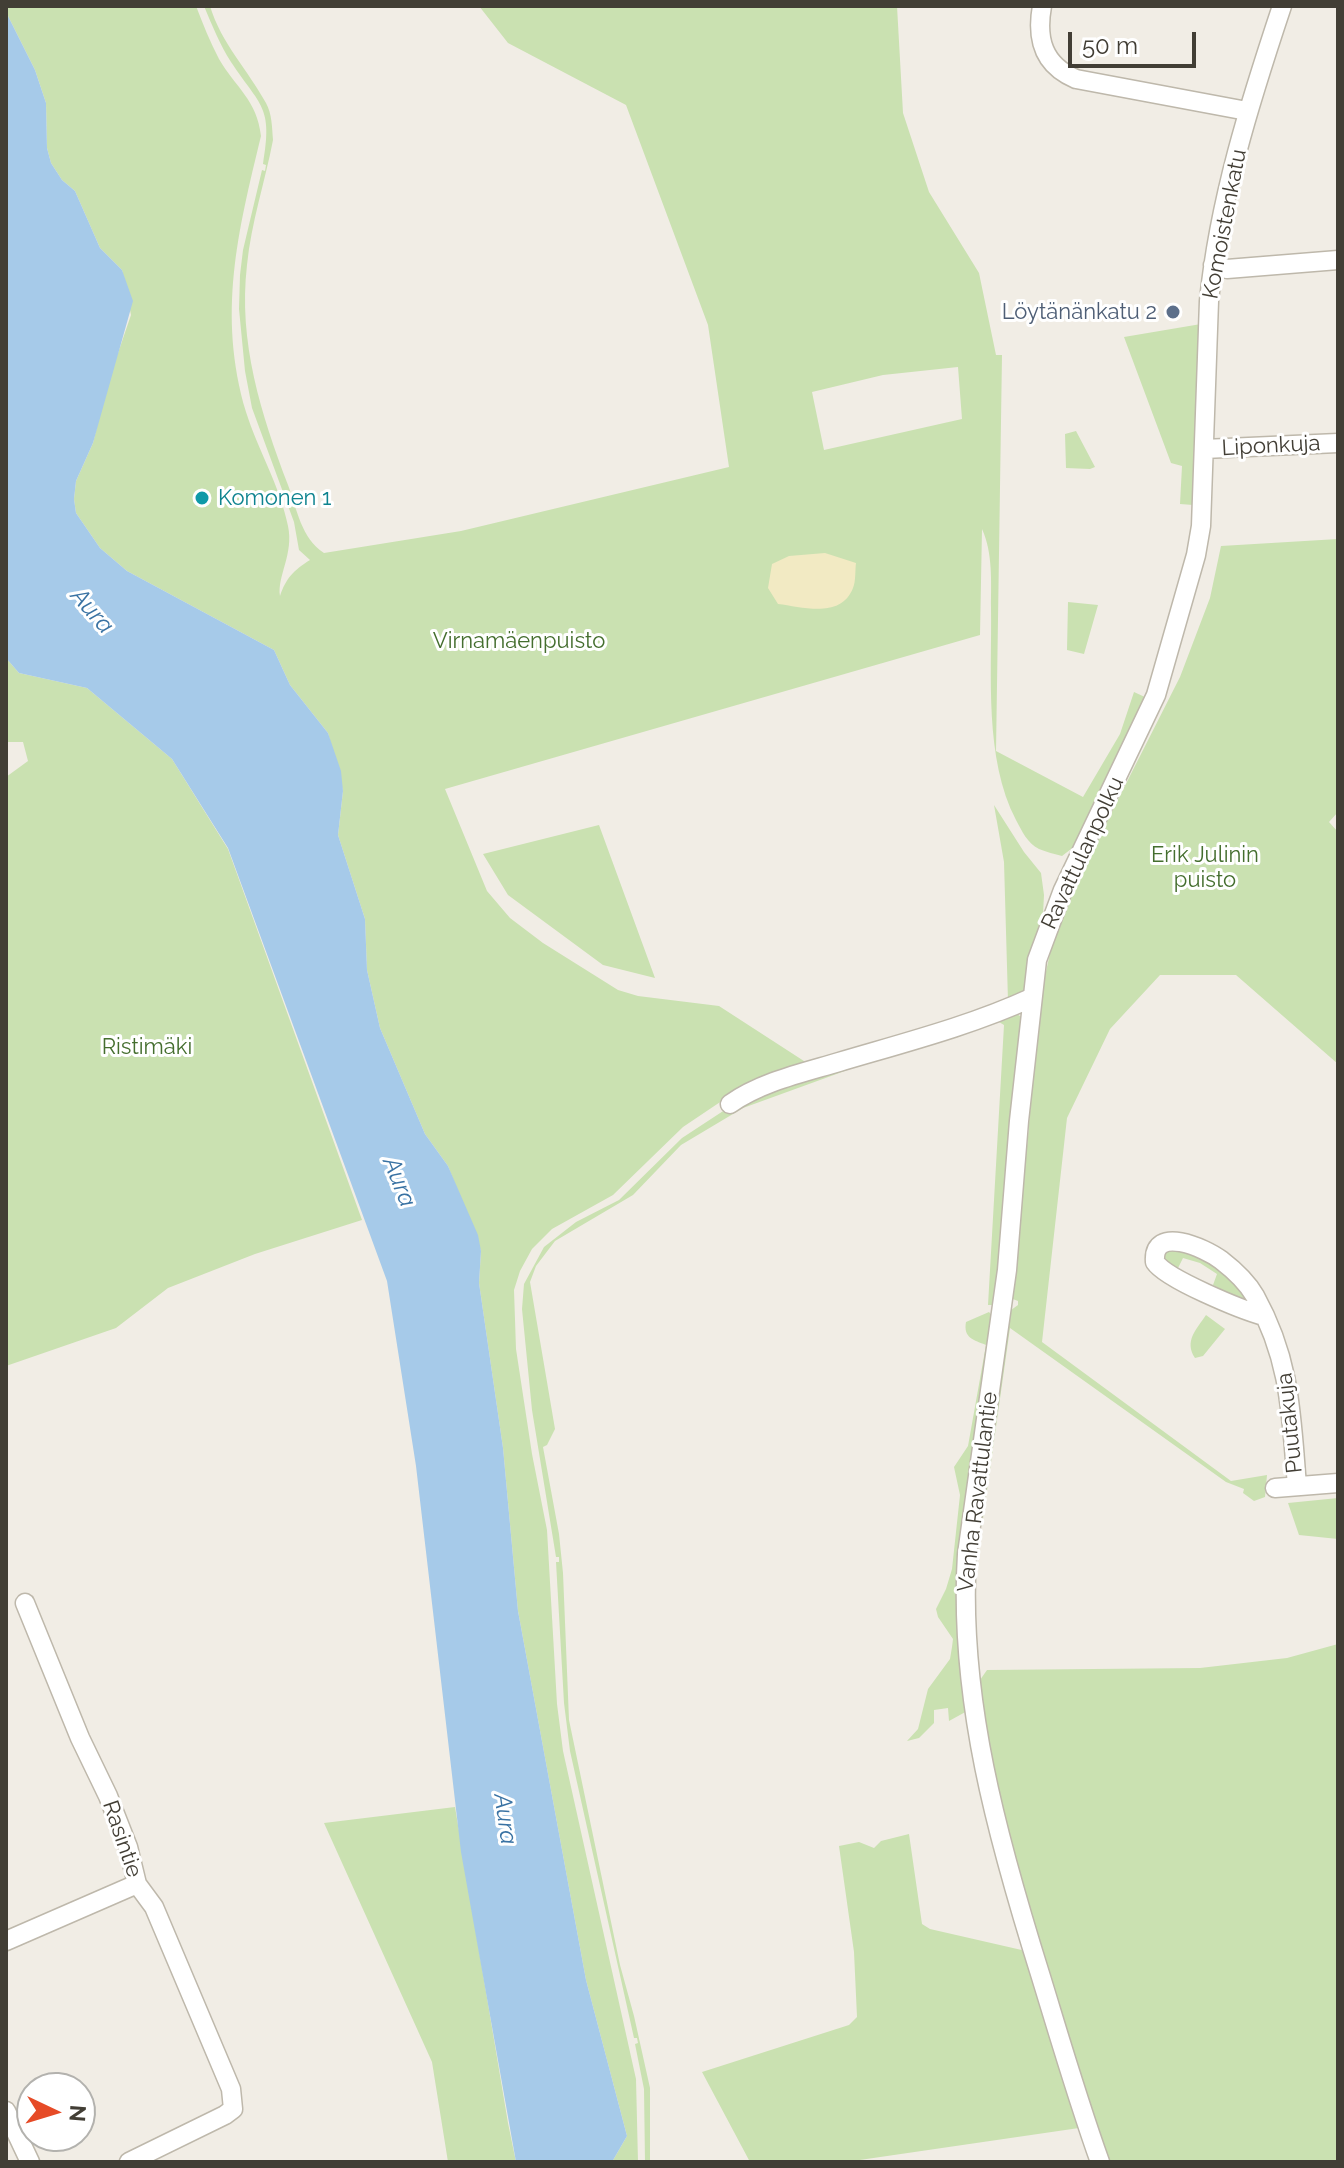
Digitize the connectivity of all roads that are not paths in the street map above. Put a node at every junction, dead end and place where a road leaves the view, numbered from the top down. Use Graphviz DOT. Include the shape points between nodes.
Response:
graph roads {
  1 [pos="1042,6"];
  2 [pos="1282,6"];
  3 [pos="1247,111"];
  4 [pos="1338,260"];
  5 [pos="1213,265"];
  6 [pos="1338,443"];
  7 [pos="1204,449"];
  8 [pos="1031,998"];
  9 [pos="730,1104"];
  10 [pos="1264,1316"];
  11 [pos="1338,1483"];
  12 [pos="1297,1486"];
  13 [pos="1275,1488"];
  14 [pos="25,1603"];
  15 [pos="137,1884"];
  16 [pos="6,1941"];
  17 [pos="6,2111"];
  18 [pos="30,2162"];
  19 [pos="129,2162"];
  20 [pos="1100,2162"];
  1 -- 3 [label="street" via="1041,45 1066,75"];
  2 -- 3 [label="street, Komoistenkatu"];
  3 -- 5 [label="street, Komoistenkatu"];
  4 -- 5 [label="street" via="1227,269"];
  5 -- 7 [label="street, Komoistenkatu"];
  6 -- 7 [label="street, Liponkuja"];
  7 -- 8 [label="street, Ravattulanpolku" via="1199,544 1171,651 1148,716 1063,890 1037,960"];
  8 -- 9 [label="street" via="754,1090"];
  8 -- 20 [label="street, Vanha Ravattulantie" via="1007,1270 967,1554 966,1627 980,1738 1002,1847"];
  10 -- 10 [label="street, Puutakuja" via="1249,1286 1219,1259 1184,1242 1156,1248 1155,1262 1167,1273"];
  10 -- 12 [label="street, Puutakuja" via="1287,1381"];
  11 -- 12 [label="street"];
  12 -- 13 [label="street"];
  14 -- 15 [label="street, Rasintie" via="128,1847"];
  15 -- 16 [label="street"];
  15 -- 19 [label="street, Rasintie" via="154,1907 231,2089 233,2109"];
  17 -- 18 [label="street"];
}
